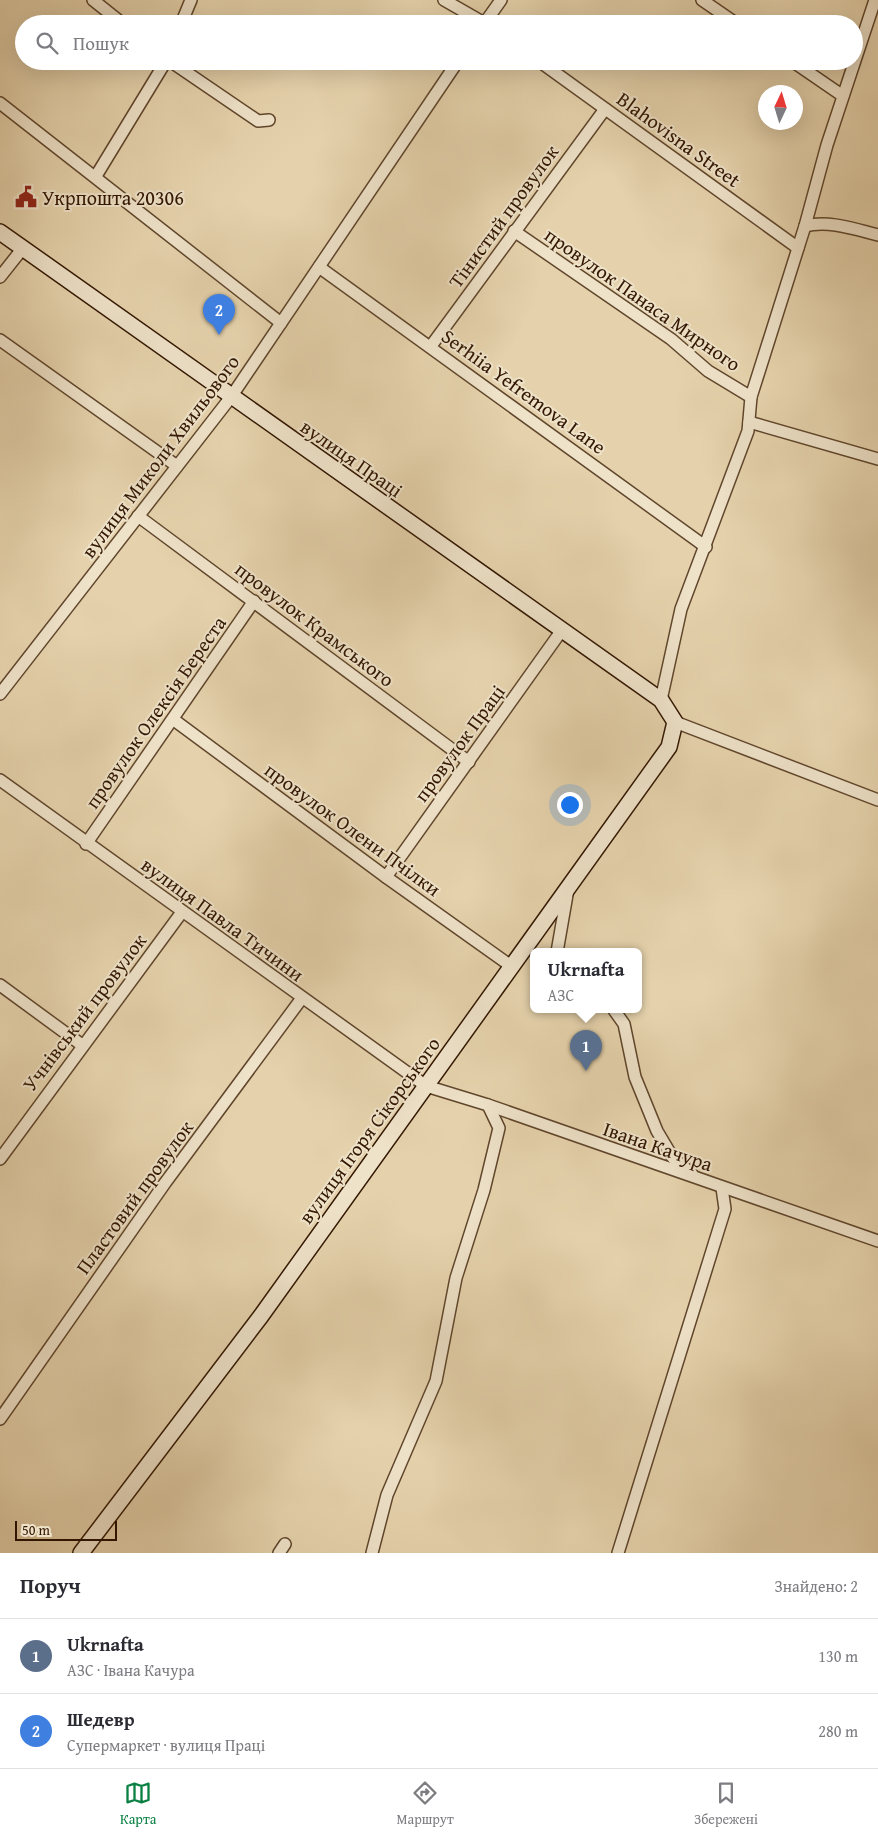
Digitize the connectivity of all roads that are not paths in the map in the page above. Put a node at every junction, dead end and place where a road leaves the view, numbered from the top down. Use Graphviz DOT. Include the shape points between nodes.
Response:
graph roads {
  1 [pos="93,0"];
  2 [pos="191,0"];
  3 [pos="444,0"];
  4 [pos="501,0"];
  5 [pos="702,0"];
  6 [pos="875,0"];
  7 [pos="112,15"];
  8 [pos="185,15"];
  9 [pos="471,15"];
  10 [pos="491,15"];
  11 [pos="724,15"];
  12 [pos="874,16"];
  13 [pos="863,44"];
  14 [pos="162,70"];
  15 [pos="182,70"];
  16 [pos="452,70"];
  17 [pos="551,70"];
  18 [pos="805,70"];
  19 [pos="853,70"];
  20 [pos="843,96"];
  21 [pos="0,102"];
  22 [pos="605,109"];
  23 [pos="269,120"];
  24 [pos="96,176"];
  25 [pos="805,226"];
  26 [pos="514,231"];
  27 [pos="0,232"];
  28 [pos="878,235"];
  29 [pos="23,248"];
  30 [pos="798,248"];
  31 [pos="319,267"];
  32 [pos="0,277"];
  33 [pos="281,324"];
  34 [pos="0,340"];
  35 [pos="431,346"];
  36 [pos="231,397"];
  37 [pos="751,397"];
  38 [pos="749,422"];
  39 [pos="878,459"];
  40 [pos="177,466"];
  41 [pos="138,516"];
  42 [pos="706,546"];
  43 [pos="254,601"];
  44 [pos="562,630"];
  45 [pos="0,694"];
  46 [pos="661,700"];
  47 [pos="174,720"];
  48 [pos="675,722"];
  49 [pos="469,762"];
  50 [pos="0,780"];
  51 [pos="878,800"];
  52 [pos="86,844"];
  53 [pos="386,878"];
  54 [pos="568,887"];
  55 [pos="182,912"];
  56 [pos="558,948"];
  57 [pos="511,966"];
  58 [pos="0,985"];
  59 [pos="302,998"];
  60 [pos="616,1013"];
  61 [pos="82,1045"];
  62 [pos="426,1086"];
  63 [pos="488,1105"];
  64 [pos="0,1159"];
  65 [pos="699,1180"];
  66 [pos="722,1188"];
  67 [pos="878,1241"];
  68 [pos="0,1419"];
  69 [pos="81,1553"];
  70 [pos="372,1553"];
  71 [pos="618,1553"];
  1 -- 7 [label="street"];
  2 -- 8 [label="street"];
  3 -- 9 [label="street"];
  4 -- 10 [label="street"];
  5 -- 11 [label="street"];
  6 -- 12 [label="street"];
  12 -- 13 [label="street"];
  14 -- 24 [label="street"];
  15 -- 23 [label="street" via="258,121"];
  16 -- 31 [label="street, вулиця Миколи Хвильового"];
  17 -- 22 [label="street, Blahovisna Street"];
  18 -- 20 [label="street"];
  19 -- 20 [label="street"];
  20 -- 25 [label="street"];
  21 -- 24 [label="street"];
  22 -- 26 [label="street, Тінистий провулок"];
  22 -- 30 [label="street, Blahovisna Street"];
  24 -- 33 [label="street"];
  25 -- 28 [label="street" via="818,223 843,226"];
  25 -- 30 [label="street"];
  26 -- 35 [label="street, Тінистий провулок"];
  26 -- 37 [label="street, провулок Панаса Мирного" via="671,339 708,371"];
  27 -- 29 [label="main road, вулиця Праці"];
  29 -- 32 [label="street"];
  29 -- 36 [label="main road, вулиця Праці"];
  30 -- 37 [label="street"];
  31 -- 33 [label="street, вулиця Миколи Хвильового"];
  31 -- 35 [label="street, Serhiia Yefremova Lane"];
  33 -- 36 [label="street, вулиця Миколи Хвильового"];
  34 -- 40 [label="street"];
  35 -- 42 [label="street, Serhiia Yefremova Lane"];
  36 -- 40 [label="street, вулиця Миколи Хвильового"];
  36 -- 44 [label="main road, вулиця Праці"];
  37 -- 38 [label="street"];
  38 -- 39 [label="street"];
  38 -- 42 [label="street"];
  40 -- 41 [label="street, вулиця Миколи Хвильового"];
  41 -- 43 [label="street, провулок Крамського"];
  41 -- 45 [label="street, вулиця Миколи Хвильового"];
  42 -- 46 [label="street" via="681,609"];
  43 -- 47 [label="street, провулок Олексія Береста"];
  43 -- 49 [label="street, провулок Крамського"];
  44 -- 46 [label="main road, вулиця Праці"];
  44 -- 49 [label="street, провулок Праці"];
  46 -- 48 [label="main road, вулиця Праці"];
  47 -- 52 [label="street, провулок Олексія Береста"];
  47 -- 53 [label="street, провулок Олени Пчілки"];
  48 -- 51 [label="street"];
  48 -- 54 [label="main road, вулиця Ігоря Сікорського" via="669,747"];
  49 -- 53 [label="street, провулок Праці"];
  50 -- 52 [label="street, вулиця Павла Тичини"];
  52 -- 55 [label="street, вулиця Павла Тичини"];
  53 -- 57 [label="street, провулок Олени Пчілки"];
  54 -- 56 [label="street"];
  54 -- 57 [label="main road, вулиця Ігоря Сікорського"];
  55 -- 59 [label="street, вулиця Павла Тичини"];
  55 -- 61 [label="street, Учнівський провулок"];
  57 -- 62 [label="main road, вулиця Ігоря Сікорського"];
  58 -- 61 [label="street"];
  59 -- 62 [label="street, вулиця Павла Тичини"];
  59 -- 68 [label="street, Пластовий провулок" via="165,1183"];
  60 -- 65 [label="street" via="624,1024 635,1077 657,1131 673,1158"];
  61 -- 64 [label="street, Учнівський провулок"];
  62 -- 63 [label="street, Івана Качура"];
  62 -- 69 [label="main road, вулиця Ігоря Сікорського" via="261,1316"];
  63 -- 65 [label="street, Івана Качура"];
  63 -- 70 [label="street" via="499,1128 484,1190 456,1278 436,1380 387,1495"];
  65 -- 66 [label="street, Івана Качура"];
  66 -- 67 [label="street, Івана Качура"];
  66 -- 71 [label="street" via="725,1208"];
}
